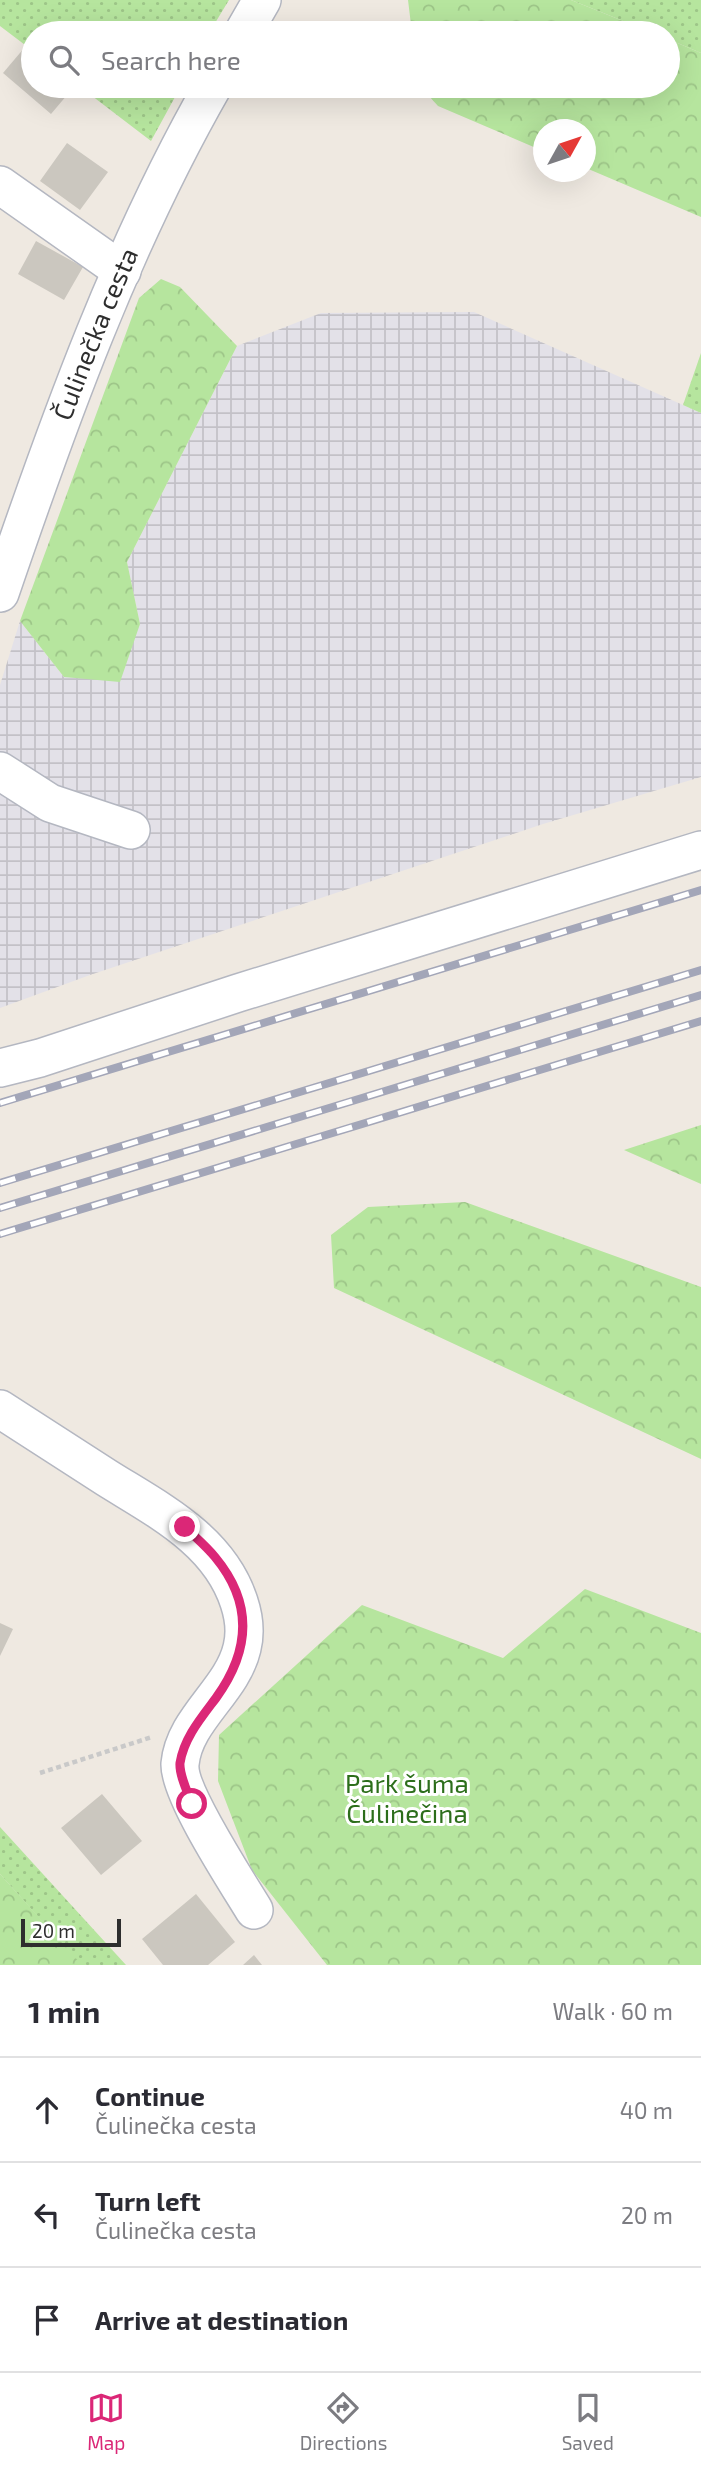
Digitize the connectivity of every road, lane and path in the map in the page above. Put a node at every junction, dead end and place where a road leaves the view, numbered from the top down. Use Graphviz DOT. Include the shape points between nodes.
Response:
graph roads {
  1 [pos="262,0"];
  2 [pos="250,21"];
  3 [pos="207,98"];
  4 [pos="0,185"];
  5 [pos="122,271"];
  6 [pos="0,593"];
  7 [pos="0,771"];
  8 [pos="131,830"];
  9 [pos="701,850"];
  10 [pos="0,1069"];
  11 [pos="0,1409"];
  12 [pos="197,1724"];
  13 [pos="40,1773"];
  14 [pos="254,1910"];
  1 -- 2 [label="street"];
  3 -- 5 [label="street, Čulinečka cesta" via="144,216"];
  4 -- 5 [label="street"];
  5 -- 6 [label="street, Čulinečka cesta" via="52,442"];
  7 -- 8 [label="street" via="50,803"];
  9 -- 10 [label="street"];
  11 -- 12 [label="street" via="185,1527 233,1583 245,1620 242,1648 231,1678"];
  12 -- 13 [label="path"];
  12 -- 14 [label="street" via="180,1766 192,1804"];
}
